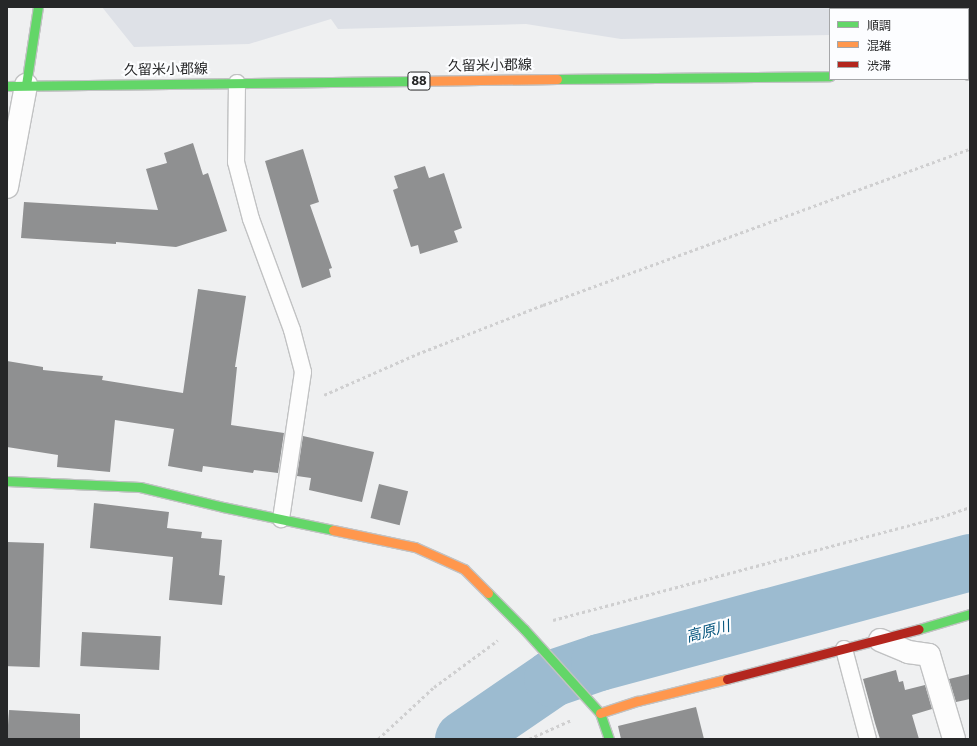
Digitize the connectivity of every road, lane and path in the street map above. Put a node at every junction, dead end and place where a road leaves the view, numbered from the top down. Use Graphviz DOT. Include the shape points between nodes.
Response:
graph roads {
  1 [pos="38,7"];
  2 [pos="829,76"];
  3 [pos="237,83"];
  4 [pos="16,86"];
  5 [pos="970,149"];
  6 [pos="9,164"];
  7 [pos="7,187"];
  8 [pos="298,406"];
  9 [pos="7,481"];
  10 [pos="970,507"];
  11 [pos="281,519"];
  12 [pos="970,614"];
  13 [pos="524,629"];
  14 [pos="880,640"];
  15 [pos="844,649"];
  16 [pos="600,713"];
  17 [pos="378,739"];
  18 [pos="529,739"];
  19 [pos="609,739"];
  20 [pos="868,739"];
  21 [pos="954,739"];
  1 -- 4 [label="street"];
  2 -- 3 [label="street, 久留米小郡線 / 88"];
  3 -- 4 [label="street, 久留米小郡線 / 88"];
  3 -- 8 [label="lane" via="236,162 251,219 292,330 303,372"];
  4 -- 6 [label="street" via="19,130"];
  5 -- 8 [label="path" via="543,305 417,354"];
  6 -- 7 [label="street"];
  8 -- 11 [label="lane"];
  9 -- 11 [label="street" via="140,487"];
  10 -- 13 [label="path"];
  11 -- 13 [label="street" via="415,547 464,569"];
  12 -- 14 [label="street"];
  13 -- 16 [label="street"];
  13 -- 17 [label="path" via="492,643 434,687"];
  14 -- 15 [label="street"];
  14 -- 21 [label="street" via="908,652 930,655"];
  15 -- 16 [label="street"];
  15 -- 20 [label="lane"];
  16 -- 18 [label="path" via="574,719"];
  16 -- 19 [label="street"];
}
